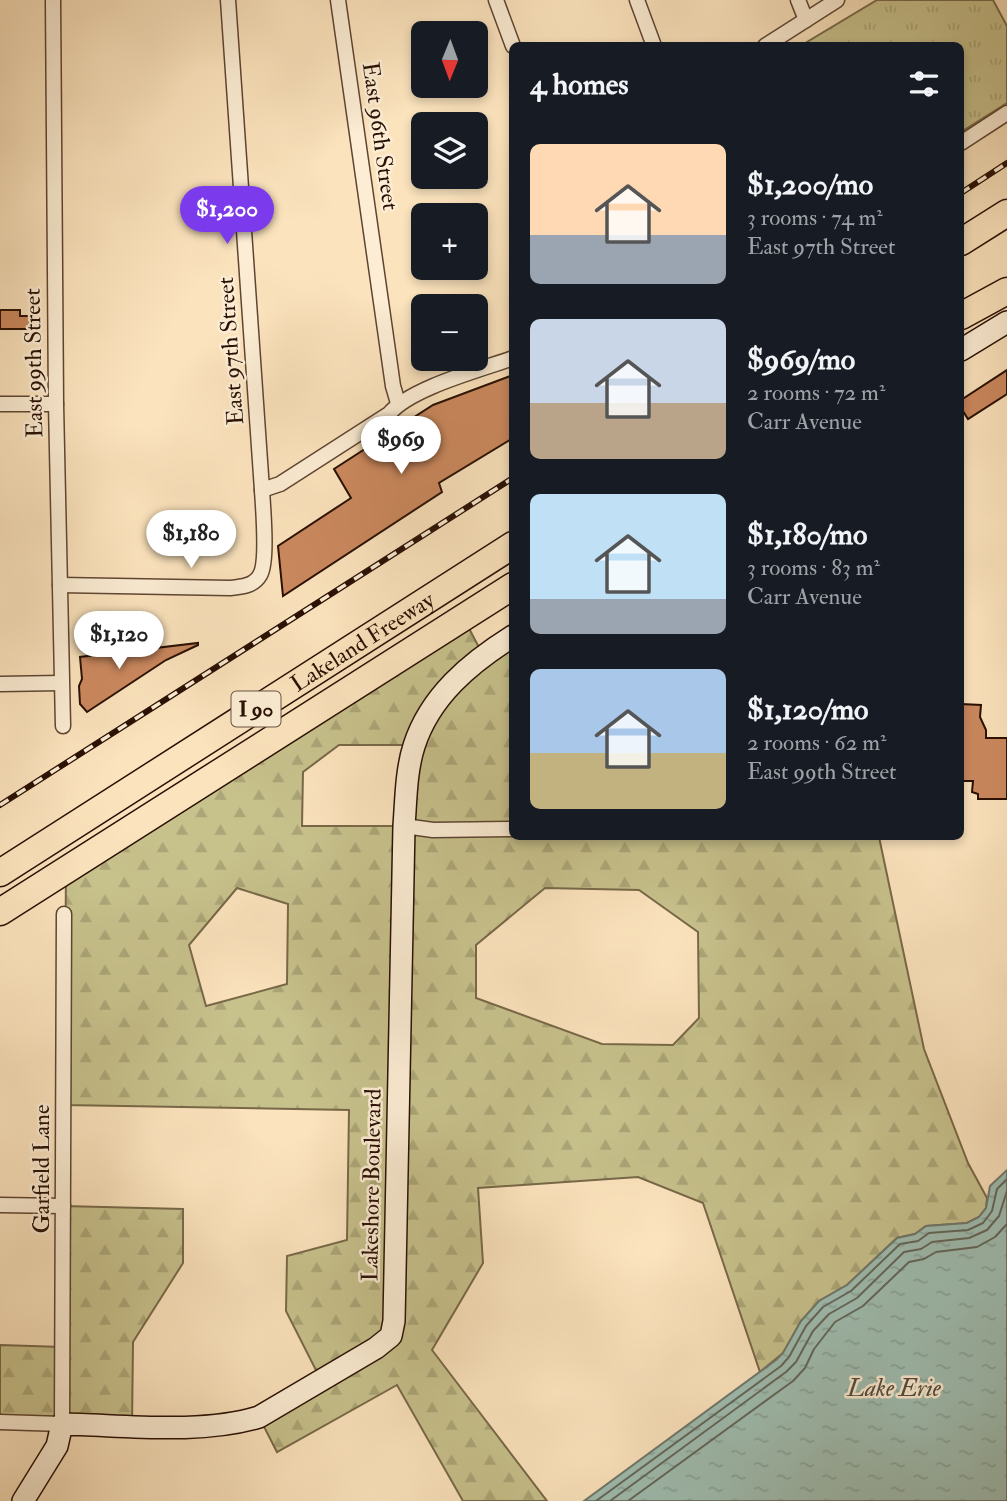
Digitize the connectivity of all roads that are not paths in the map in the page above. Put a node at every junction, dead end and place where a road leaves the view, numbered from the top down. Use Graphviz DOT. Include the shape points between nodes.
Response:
graph roads {
  1 [pos="53,0"];
  2 [pos="228,0"];
  3 [pos="338,0"];
  4 [pos="496,0"];
  5 [pos="637,0"];
  6 [pos="798,0"];
  7 [pos="836,0"];
  8 [pos="806,20"];
  9 [pos="512,42"];
  10 [pos="653,42"];
  11 [pos="771,42"];
  12 [pos="1007,113"];
  13 [pos="964,141"];
  14 [pos="1007,213"];
  15 [pos="1007,234"];
  16 [pos="964,240"];
  17 [pos="964,258"];
  18 [pos="1007,275"];
  19 [pos="1007,291"];
  20 [pos="964,298"];
  21 [pos="964,314"];
  22 [pos="1007,322"];
  23 [pos="964,348"];
  24 [pos="509,359"];
  25 [pos="398,403"];
  26 [pos="0,404"];
  27 [pos="56,404"];
  28 [pos="262,490"];
  29 [pos="509,548"];
  30 [pos="60,585"];
  31 [pos="509,589"];
  32 [pos="509,639"];
  33 [pos="61,683"];
  34 [pos="0,684"];
  35 [pos="63,726"];
  36 [pos="404,826"];
  37 [pos="509,829"];
  38 [pos="0,873"];
  39 [pos="0,912"];
  40 [pos="64,914"];
  41 [pos="0,1205"];
  42 [pos="64,1206"];
  43 [pos="0,1422"];
  44 [pos="62,1424"];
  45 [pos="23,1501"];
  1 -- 27 [label="street, East 99th Street"];
  2 -- 28 [label="street, East 97th Street"];
  3 -- 25 [label="street, East 96th Street"];
  4 -- 9 [label="street"];
  5 -- 10 [label="street"];
  6 -- 8 [label="street"];
  7 -- 8 [label="street"];
  8 -- 11 [label="street"];
  12 -- 13 [label="street"];
  14 -- 16 [label="highway"];
  15 -- 17 [label="highway"];
  18 -- 20 [label="highway"];
  19 -- 21 [label="highway"];
  22 -- 23 [label="street"];
  24 -- 25 [label="street"];
  25 -- 28 [label="street" via="389,414 302,470"];
  26 -- 27 [label="street"];
  27 -- 30 [label="street, East 99th Street"];
  28 -- 30 [label="street, East 97th Street" via="264,559 260,576 246,587"];
  29 -- 38 [label="highway, Lakeland Freeway / I 90"];
  30 -- 33 [label="street, East 99th Street"];
  31 -- 39 [label="highway, Lakeland Freeway / I 90"];
  32 -- 36 [label="street, Lakeshore Boulevard" via="462,672 427,717 414,745"];
  33 -- 34 [label="street"];
  33 -- 35 [label="street, East 99th Street"];
  36 -- 37 [label="street"];
  36 -- 44 [label="street, Lakeshore Boulevard" via="391,1336 259,1417 239,1423 204,1427"];
  40 -- 42 [label="street, Garfield Lane"];
  41 -- 42 [label="street"];
  42 -- 44 [label="street, Garfield Lane"];
  43 -- 44 [label="street"];
  44 -- 45 [label="street" via="57,1446"];
}
